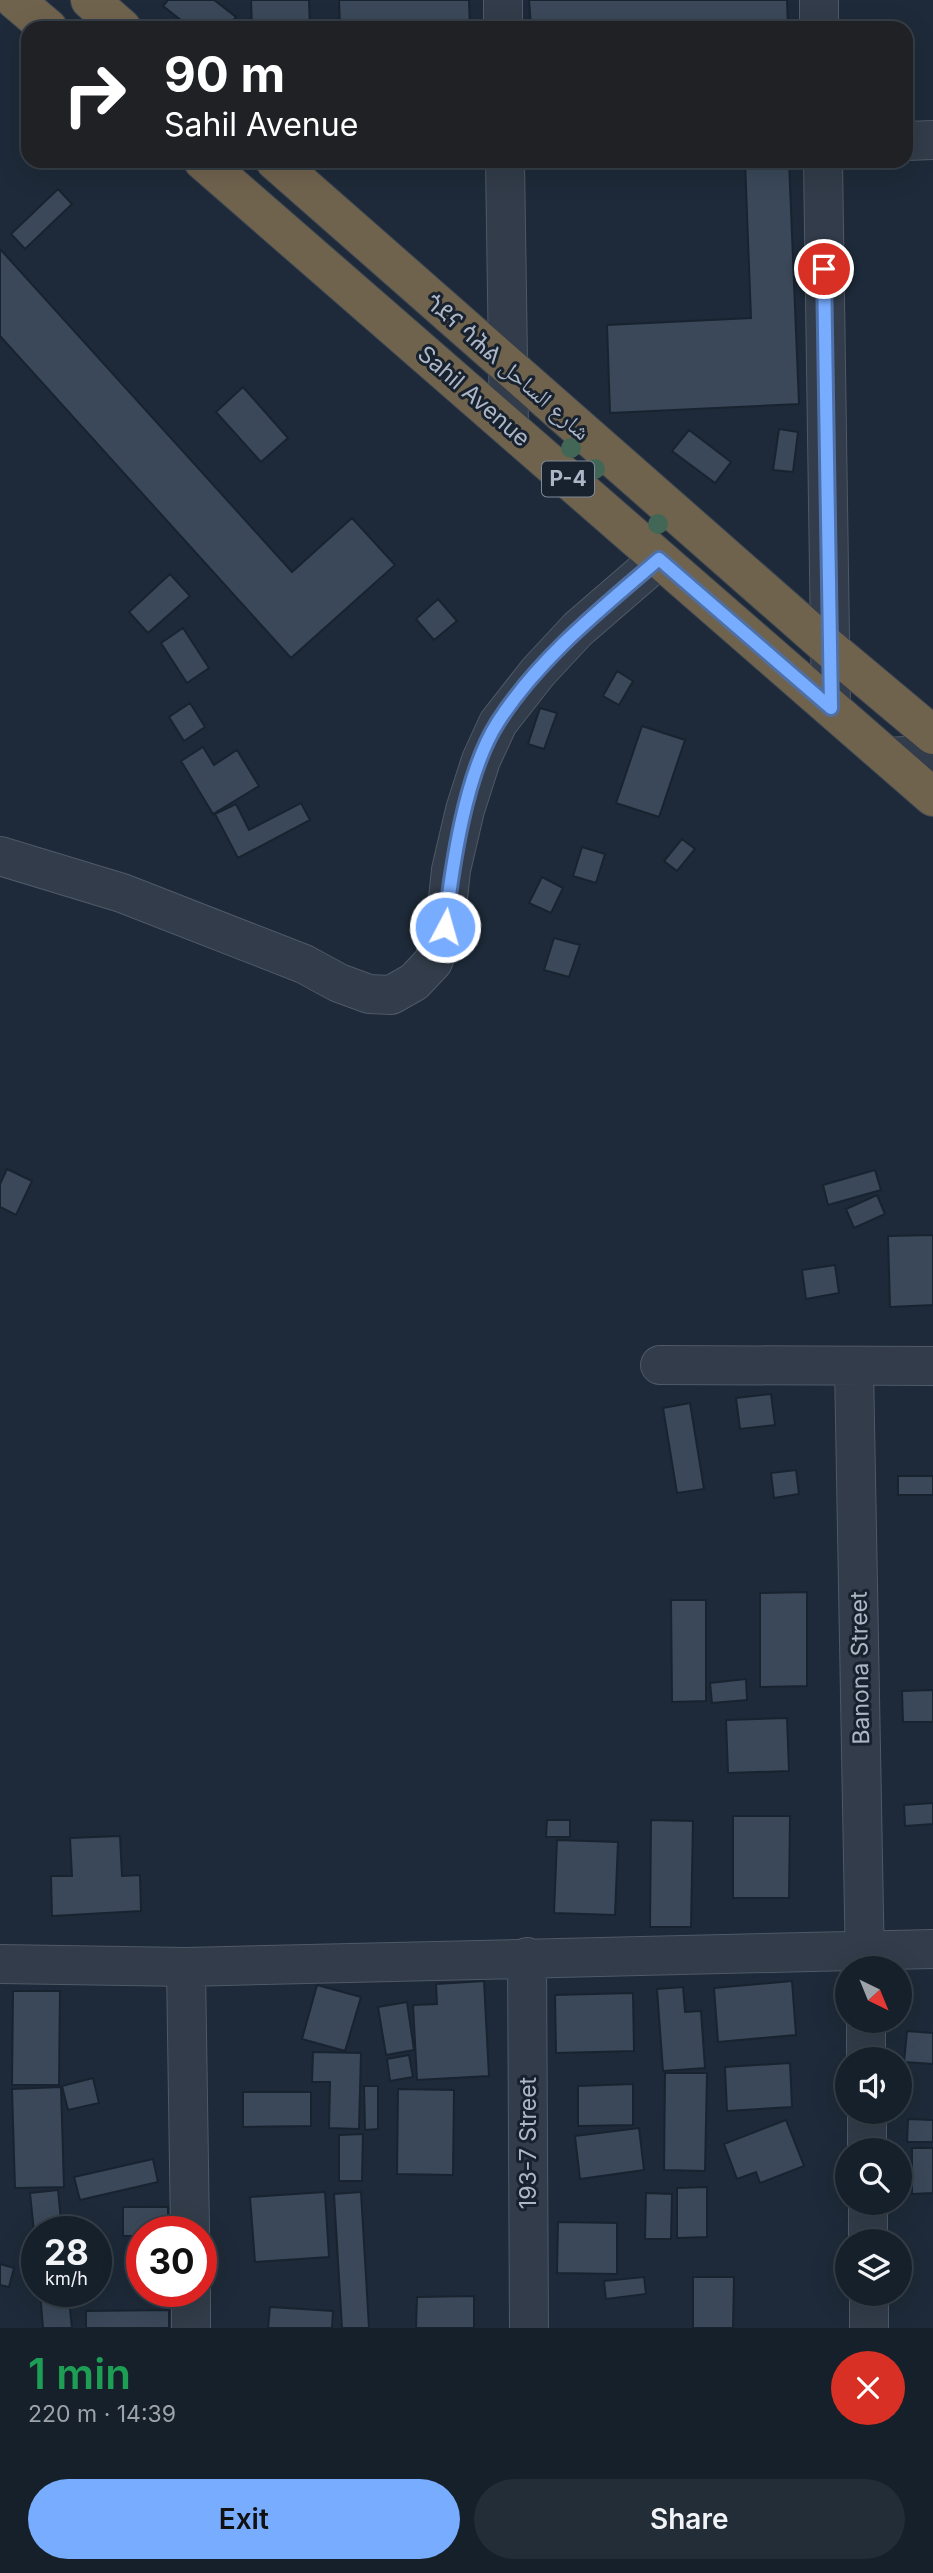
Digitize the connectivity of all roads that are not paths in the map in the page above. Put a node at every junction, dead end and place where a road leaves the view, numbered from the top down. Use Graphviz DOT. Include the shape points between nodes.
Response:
graph roads {
  1 [pos="15,0"];
  2 [pos="90,0"];
  3 [pos="503,0"];
  4 [pos="818,0"];
  5 [pos="40,21"];
  6 [pos="114,21"];
  7 [pos="503,21"];
  8 [pos="819,21"];
  9 [pos="933,140"];
  10 [pos="913,141"];
  11 [pos="211,168"];
  12 [pos="283,168"];
  13 [pos="505,168"];
  14 [pos="822,168"];
  15 [pos="509,368"];
  16 [pos="509,427"];
  17 [pos="659,559"];
  18 [pos="828,647"];
  19 [pos="831,708"];
  20 [pos="933,735"];
  21 [pos="933,754"];
  22 [pos="889,757"];
  23 [pos="933,797"];
  24 [pos="0,856"];
  25 [pos="660,1366"];
  26 [pos="933,1366"];
  27 [pos="854,1367"];
  28 [pos="933,1949"];
  29 [pos="865,1956"];
  30 [pos="890,1956"];
  31 [pos="527,1957"];
  32 [pos="835,1960"];
  33 [pos="0,1965"];
  34 [pos="186,1967"];
  35 [pos="190,2216"];
  36 [pos="869,2306"];
  37 [pos="191,2307"];
  38 [pos="191,2328"];
  39 [pos="528,2328"];
  40 [pos="869,2328"];
  1 -- 5 [label="highway"];
  2 -- 6 [label="highway"];
  3 -- 7 [label="street"];
  4 -- 8 [label="street"];
  9 -- 10 [label="street"];
  11 -- 16 [label="highway, Sahil Avenue / P-4"];
  12 -- 15 [label="highway, ጎደና ሳሕል شارع الساحل / P-4"];
  13 -- 15 [label="street"];
  14 -- 18 [label="street"];
  15 -- 16 [label="street"];
  15 -- 18 [label="highway, ጎደና ሳሕል شارع الساحل / P-4"];
  16 -- 17 [label="highway, Sahil Avenue / P-4"];
  17 -- 19 [label="highway, Sahil Avenue / P-4"];
  17 -- 24 [label="street" via="578,629 498,723 465,810 451,870 445,927 433,962 414,982 391,995 369,994 122,893"];
  18 -- 19 [label="street"];
  18 -- 20 [label="highway, ጎደና ሳሕል شارع الساحل / P-4"];
  19 -- 22 [label="highway, Sahil Avenue / P-4"];
  21 -- 22 [label="street"];
  22 -- 23 [label="highway, Sahil Avenue / P-4"];
  25 -- 27 [label="street"];
  26 -- 27 [label="street"];
  27 -- 29 [label="street, Banona Street"];
  28 -- 30 [label="street"];
  31 -- 32 [label="street"];
  31 -- 34 [label="street"];
  31 -- 39 [label="street, 193-7 Street"];
  33 -- 34 [label="street"];
  34 -- 35 [label="street"];
  36 -- 40 [label="street"];
  37 -- 38 [label="street"];
}
